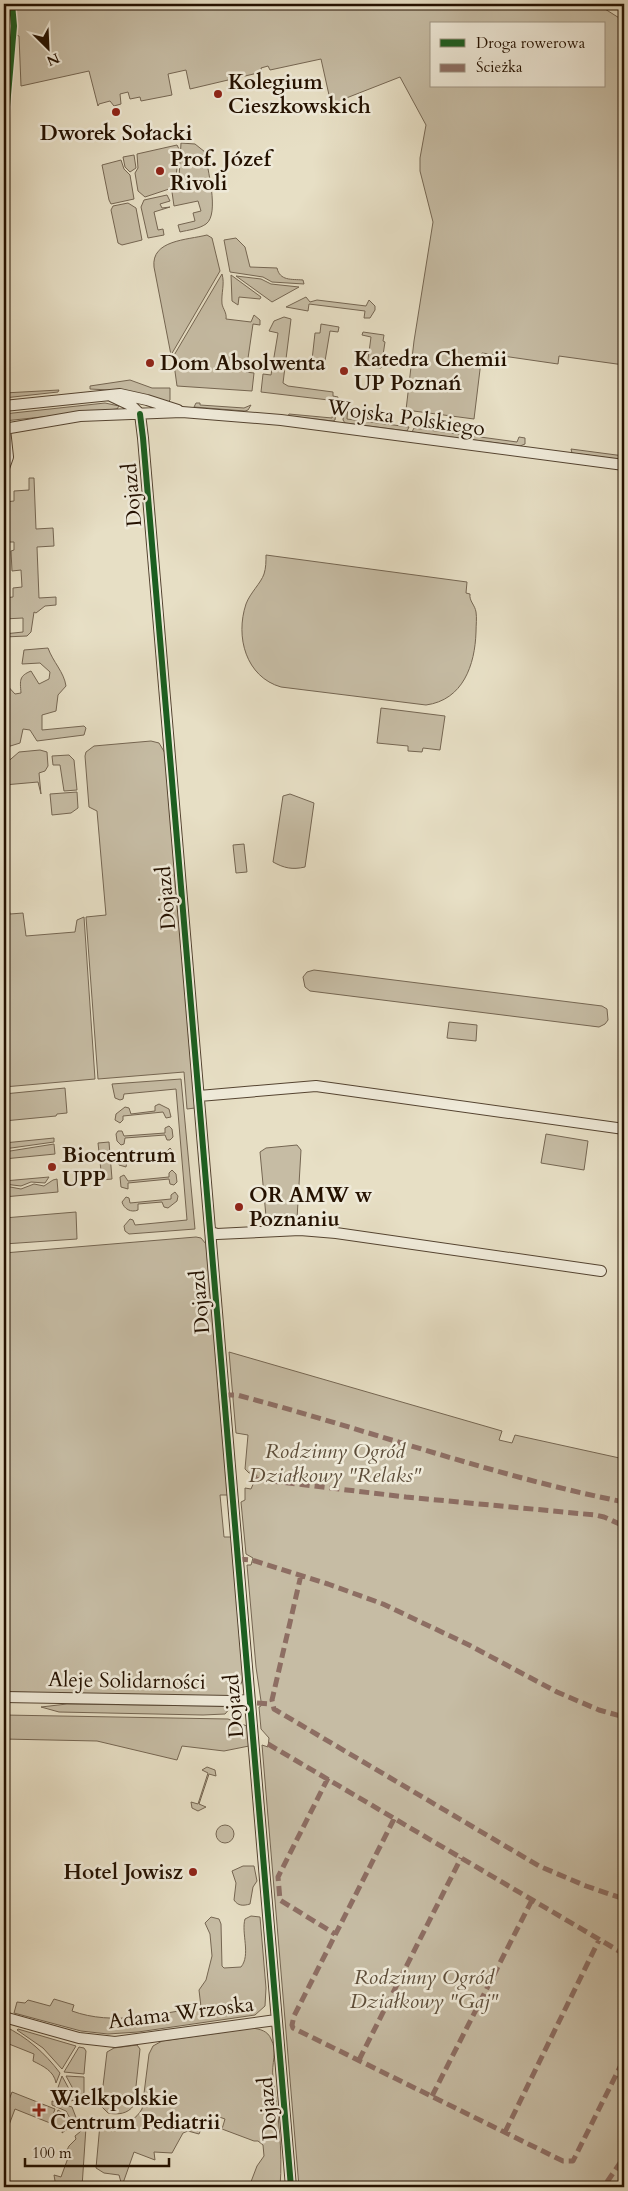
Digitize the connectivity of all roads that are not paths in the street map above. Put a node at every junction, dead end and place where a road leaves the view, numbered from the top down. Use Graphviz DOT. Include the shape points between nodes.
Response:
graph roads {
  1 [pos="106,394"];
  2 [pos="4,406"];
  3 [pos="182,412"];
  4 [pos="140,414"];
  5 [pos="4,429"];
  6 [pos="624,465"];
  7 [pos="4,468"];
  8 [pos="198,1096"];
  9 [pos="624,1129"];
  10 [pos="211,1232"];
  11 [pos="601,1271"];
  12 [pos="4,1697"];
  13 [pos="249,1700"];
  14 [pos="4,2017"];
  15 [pos="276,2020"];
  16 [pos="291,2187"];
  1 -- 2 [label="street, Wojska Polskiego"];
  1 -- 3 [label="street, Wojska Polskiego" via="126,394"];
  1 -- 4 [label="street" via="132,406"];
  3 -- 4 [label="street, Wojska Polskiego"];
  3 -- 6 [label="street, Wojska Polskiego" via="281,420"];
  4 -- 5 [label="street, Wojska Polskiego" via="80,416"];
  4 -- 8 [label="street, Dojazd"];
  5 -- 7 [label="street" via="8,456"];
  8 -- 9 [label="street" via="316,1086"];
  8 -- 10 [label="street, Dojazd"];
  10 -- 11 [label="street" via="300,1230"];
  10 -- 13 [label="street, Dojazd"];
  12 -- 13 [label="street, Aleje Solidarności"];
  13 -- 15 [label="street, Dojazd"];
  14 -- 15 [label="street, Adama Wrzoska" via="79,2038 115,2042"];
  15 -- 16 [label="street, Dojazd"];
}
